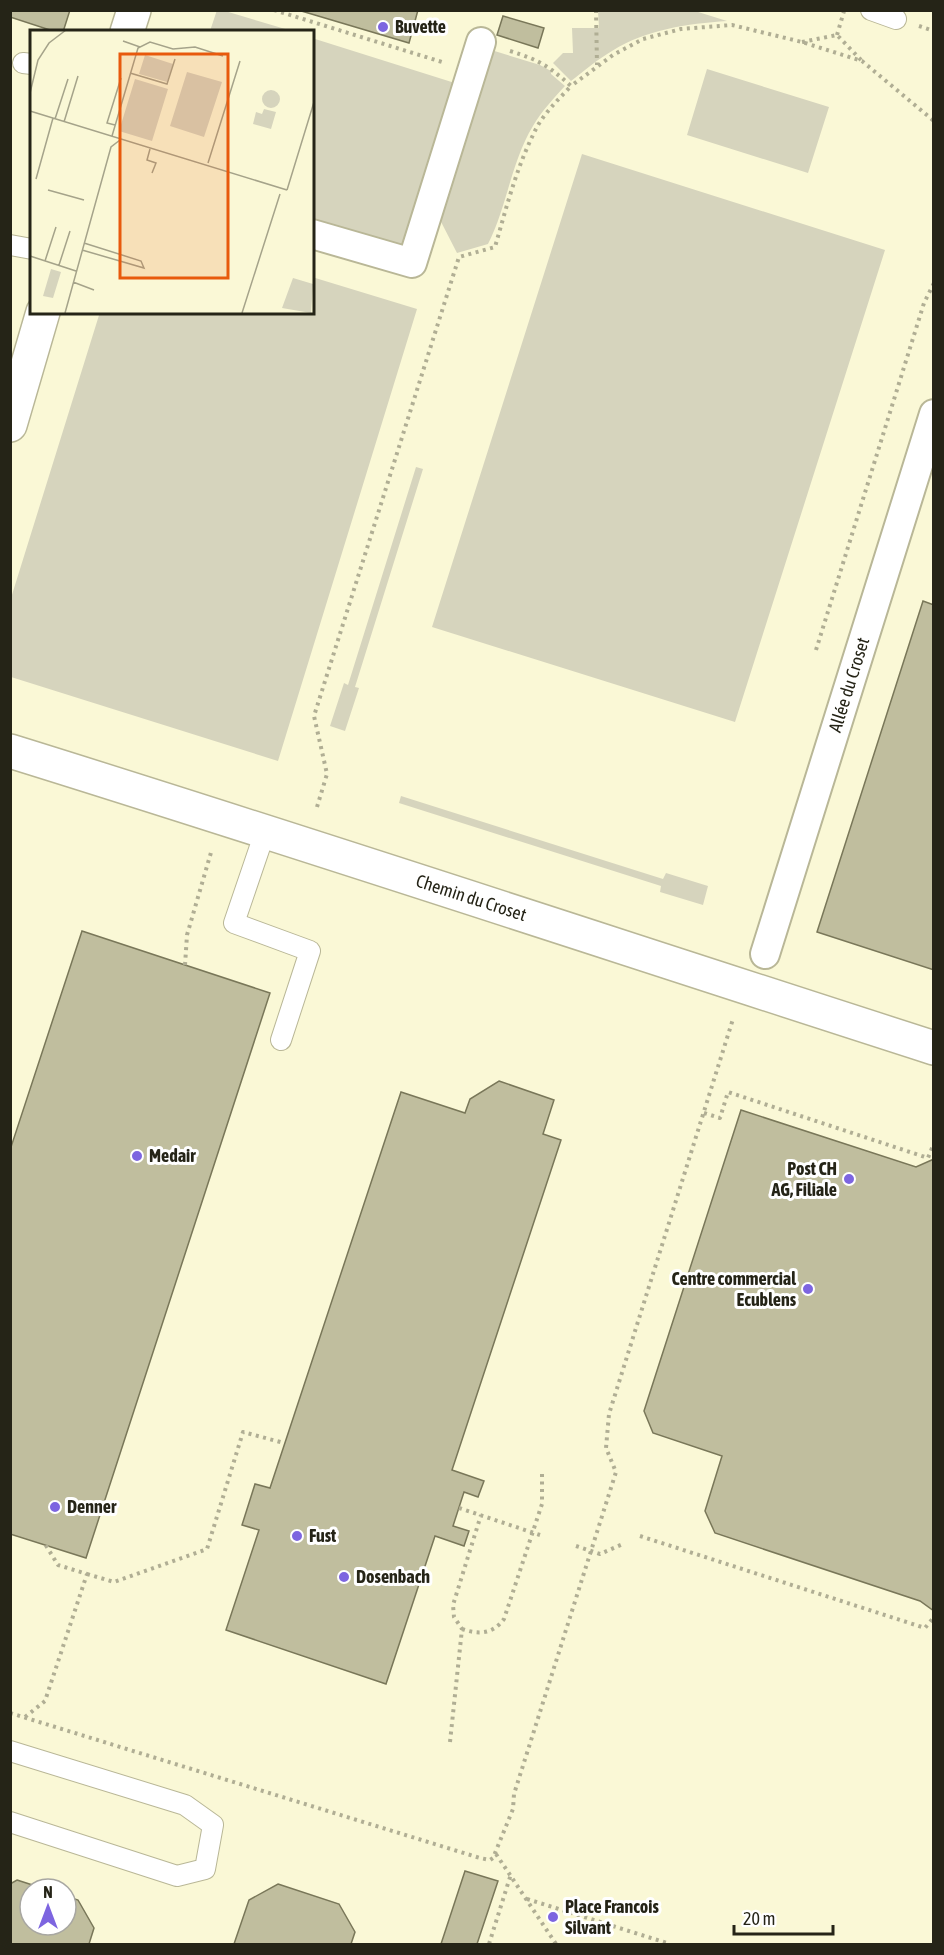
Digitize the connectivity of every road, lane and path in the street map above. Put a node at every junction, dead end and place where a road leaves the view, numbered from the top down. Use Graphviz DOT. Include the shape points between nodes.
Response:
graph roads {
  1 [pos="134,10"];
  2 [pos="274,10"];
  3 [pos="596,10"];
  4 [pos="871,10"];
  5 [pos="842,17"];
  6 [pos="896,19"];
  7 [pos="128,30"];
  8 [pos="837,34"];
  9 [pos="481,42"];
  10 [pos="802,42"];
  11 [pos="862,61"];
  12 [pos="597,66"];
  13 [pos="472,71"];
  14 [pos="571,86"];
  15 [pos="933,121"];
  16 [pos="314,235"];
  17 [pos="10,245"];
  18 [pos="30,249"];
  19 [pos="933,283"];
  20 [pos="42,314"];
  21 [pos="933,414"];
  22 [pos="10,425"];
  23 [pos="816,650"];
  24 [pos="11,751"];
  25 [pos="317,807"];
  26 [pos="222,816"];
  27 [pos="265,832"];
  28 [pos="765,954"];
  29 [pos="185,965"];
  30 [pos="736,1012"];
  31 [pos="281,1040"];
  32 [pos="933,1048"];
  33 [pos="704,1113"];
  34 [pos="933,1143"];
  35 [pos="284,1443"];
  36 [pos="542,1472"];
  37 [pos="459,1508"];
  38 [pos="481,1515"];
  39 [pos="533,1533"];
  40 [pos="540,1535"];
  41 [pos="640,1536"];
  42 [pos="623,1544"];
  43 [pos="45,1545"];
  44 [pos="576,1546"];
  45 [pos="590,1551"];
  46 [pos="87,1574"];
  47 [pos="933,1617"];
  48 [pos="462,1629"];
  49 [pos="10,1713"];
  50 [pos="25,1718"];
  51 [pos="450,1742"];
  52 [pos="10,1751"];
  53 [pos="10,1822"];
  54 [pos="496,1854"];
  55 [pos="511,1874"];
  56 [pos="526,1899"];
  57 [pos="489,1944"];
  58 [pos="556,1944"];
  59 [pos="670,1944"];
  1 -- 7 [label="street"];
  2 -- 13 [label="path"];
  3 -- 12 [label="path"];
  4 -- 6 [label="lane"];
  5 -- 8 [label="path"];
  8 -- 10 [label="path"];
  8 -- 11 [label="path"];
  9 -- 13 [label="street"];
  9 -- 14 [label="path" via="538,60"];
  10 -- 11 [label="path"];
  10 -- 12 [label="path" via="732,25 698,27 643,39"];
  11 -- 15 [label="path"];
  12 -- 14 [label="path"];
  13 -- 16 [label="street" via="412,263"];
  14 -- 25 [label="path" via="534,132 495,247 459,257 314,716 327,774"];
  17 -- 18 [label="lane"];
  19 -- 23 [label="path"];
  20 -- 22 [label="street"];
  21 -- 28 [label="street, Allée du Croset"];
  24 -- 26 [label="street, Chemin du Croset"];
  26 -- 27 [label="street, Chemin du Croset"];
  26 -- 29 [label="path" via="187,935"];
  27 -- 31 [label="lane" via="234,923 310,951"];
  27 -- 32 [label="street, Chemin du Croset"];
  30 -- 33 [label="path"];
  33 -- 34 [label="path" via="720,1118 728,1092 928,1158"];
  33 -- 45 [label="path" via="609,1414 606,1448 616,1472"];
  35 -- 46 [label="path" via="243,1432 207,1549 114,1582"];
  36 -- 39 [label="path" via="542,1504"];
  37 -- 38 [label="path"];
  38 -- 39 [label="path"];
  38 -- 48 [label="path" via="453,1605 454,1617"];
  39 -- 40 [label="path"];
  39 -- 48 [label="path" via="499,1626 478,1633"];
  41 -- 47 [label="path" via="925,1628"];
  42 -- 45 [label="path" via="600,1554"];
  43 -- 46 [label="path" via="58,1565"];
  44 -- 45 [label="path"];
  45 -- 54 [label="path"];
  46 -- 50 [label="path" via="45,1701"];
  48 -- 51 [label="path"];
  49 -- 50 [label="path"];
  50 -- 54 [label="path" via="480,1858 490,1860"];
  52 -- 53 [label="lane" via="185,1805 213,1826 205,1869 177,1876"];
  54 -- 55 [label="path"];
  55 -- 56 [label="path"];
  55 -- 57 [label="path"];
  56 -- 58 [label="path"];
  56 -- 59 [label="path"];
}
